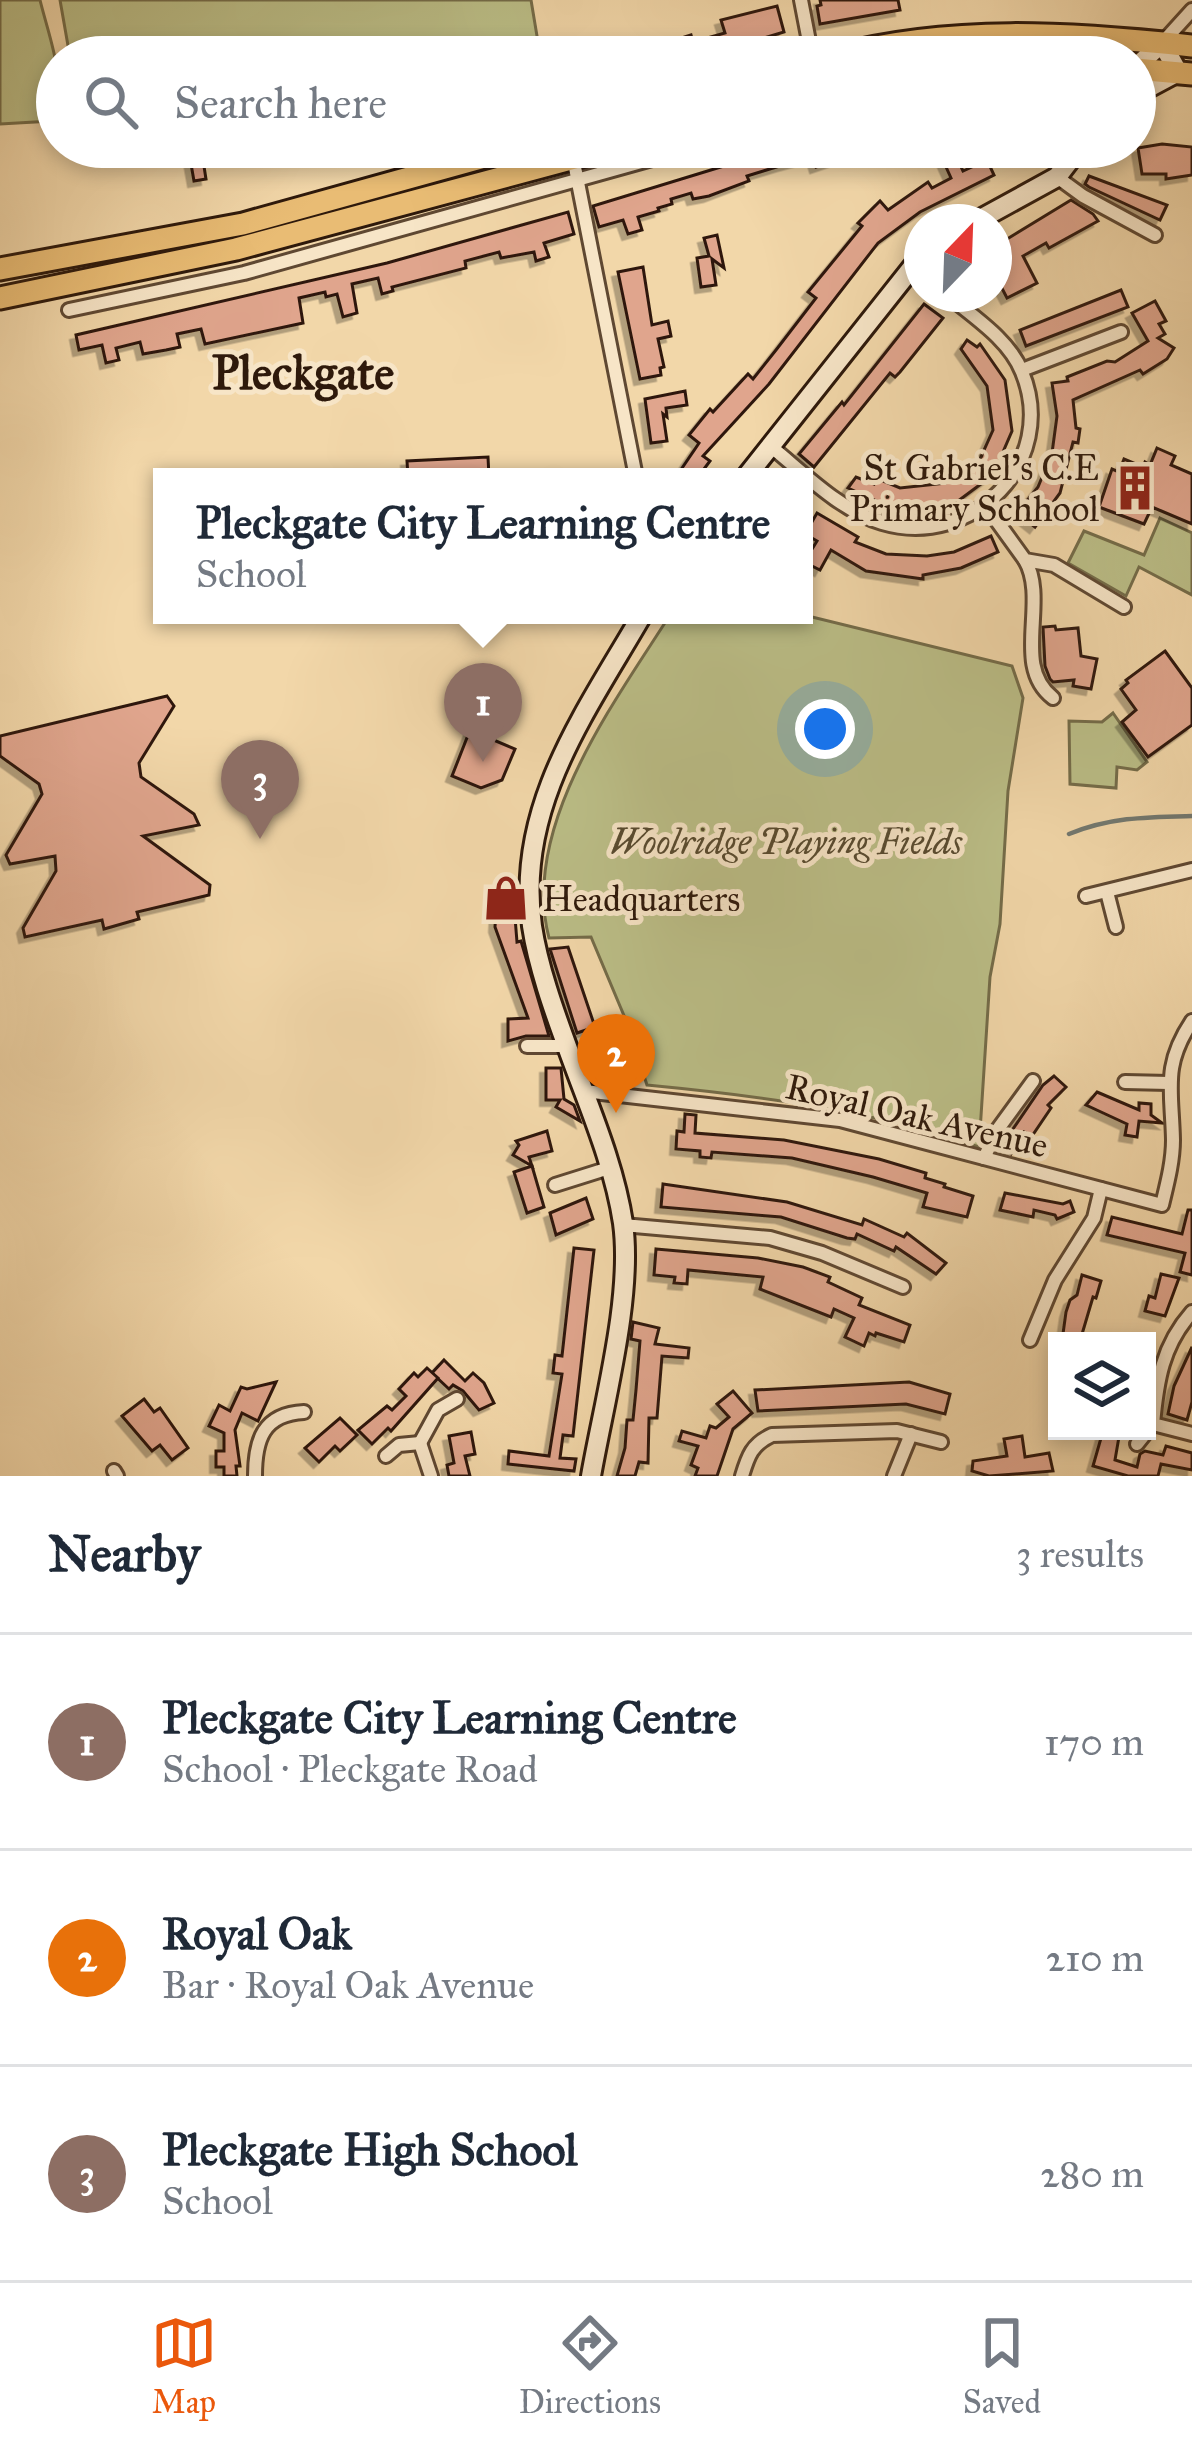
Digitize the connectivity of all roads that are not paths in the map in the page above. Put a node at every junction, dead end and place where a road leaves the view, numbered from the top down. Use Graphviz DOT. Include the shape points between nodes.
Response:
graph roads {
  1 [pos="801,0"];
  2 [pos="1192,10"];
  3 [pos="808,36"];
  4 [pos="953,36"];
  5 [pos="1079,36"];
  6 [pos="1156,42"];
  7 [pos="1162,43"];
  8 [pos="1192,46"];
  9 [pos="1156,49"];
  10 [pos="1185,73"];
  11 [pos="1156,86"];
  12 [pos="451,168"];
  13 [pos="549,168"];
  14 [pos="557,168"];
  15 [pos="573,168"];
  16 [pos="1064,168"];
  17 [pos="1057,177"];
  18 [pos="1008,204"];
  19 [pos="1155,235"];
  20 [pos="224,240"];
  21 [pos="0,269"];
  22 [pos="233,275"];
  23 [pos="904,281"];
  24 [pos="0,298"];
  25 [pos="69,310"];
  26 [pos="967,312"];
  27 [pos="1121,332"];
  28 [pos="1022,370"];
  29 [pos="770,445"];
  30 [pos="634,468"];
  31 [pos="753,468"];
  32 [pos="798,468"];
  33 [pos="813,480"];
  34 [pos="986,506"];
  35 [pos="1025,560"];
  36 [pos="1124,607"];
  37 [pos="637,624"];
  38 [pos="1053,698"];
  39 [pos="1192,870"];
  40 [pos="1107,892"];
  41 [pos="1086,896"];
  42 [pos="1116,927"];
  43 [pos="1192,1021"];
  44 [pos="527,1046"];
  45 [pos="567,1046"];
  46 [pos="1033,1081"];
  47 [pos="1124,1082"];
  48 [pos="1168,1083"];
  49 [pos="584,1090"];
  50 [pos="984,1158"];
  51 [pos="609,1168"];
  52 [pos="555,1184"];
  53 [pos="1100,1189"];
  54 [pos="623,1225"];
  55 [pos="903,1287"];
  56 [pos="1192,1312"];
  57 [pos="1030,1340"];
  58 [pos="457,1399"];
  59 [pos="1156,1402"];
  60 [pos="304,1412"];
  61 [pos="1156,1425"];
  62 [pos="910,1434"];
  63 [pos="1192,1434"];
  64 [pos="1140,1440"];
  65 [pos="941,1442"];
  66 [pos="420,1443"];
  67 [pos="1137,1444"];
  68 [pos="386,1456"];
  69 [pos="255,1476"];
  70 [pos="431,1476"];
  71 [pos="590,1476"];
  72 [pos="742,1476"];
  73 [pos="894,1476"];
  1 -- 3 [label="street"];
  2 -- 7 [label="street"];
  4 -- 5 [label="highway"];
  6 -- 7 [label="highway"];
  7 -- 8 [label="highway"];
  7 -- 9 [label="main road"];
  7 -- 10 [label="main road"];
  10 -- 11 [label="main road"];
  12 -- 20 [label="highway"];
  13 -- 20 [label="highway"];
  14 -- 22 [label="street"];
  15 -- 30 [label="street"];
  16 -- 17 [label="main road"];
  17 -- 18 [label="main road"];
  17 -- 19 [label="street"];
  20 -- 21 [label="highway"];
  20 -- 22 [label="street"];
  20 -- 24 [label="highway"];
  22 -- 25 [label="street"];
  23 -- 29 [label="main road"];
  26 -- 28 [label="street"];
  27 -- 28 [label="street"];
  28 -- 34 [label="street" via="1029,394 1025,445"];
  29 -- 31 [label="main road"];
  29 -- 32 [label="street"];
  33 -- 34 [label="street" via="878,521 924,528"];
  34 -- 35 [label="street"];
  35 -- 36 [label="street" via="1054,565"];
  35 -- 38 [label="street" via="1034,588 1036,676"];
  37 -- 45 [label="main road" via="568,740 537,821 532,929"];
  39 -- 40 [label="street"];
  40 -- 41 [label="street"];
  40 -- 42 [label="street"];
  43 -- 48 [label="street"];
  44 -- 45 [label="street"];
  45 -- 49 [label="main road"];
  46 -- 50 [label="street"];
  47 -- 48 [label="street"];
  48 -- 53 [label="street, Royal Oak Avenue" via="1173,1149 1162,1205"];
  49 -- 50 [label="street, Royal Oak Avenue" via="840,1120"];
  49 -- 51 [label="main road"];
  50 -- 53 [label="street, Royal Oak Avenue"];
  51 -- 52 [label="street"];
  51 -- 54 [label="main road"];
  53 -- 57 [label="street" via="1094,1218"];
  54 -- 55 [label="street" via="770,1238"];
  54 -- 71 [label="main road" via="622,1290"];
  56 -- 59 [label="street" via="1162,1358"];
  58 -- 66 [label="street" via="438,1410"];
  60 -- 69 [label="street" via="264,1427"];
  61 -- 63 [label="street"];
  62 -- 65 [label="street"];
  62 -- 72 [label="street" via="772,1436 749,1453"];
  62 -- 73 [label="street"];
  64 -- 67 [label="street"];
  66 -- 68 [label="street"];
  66 -- 70 [label="street"];
}
